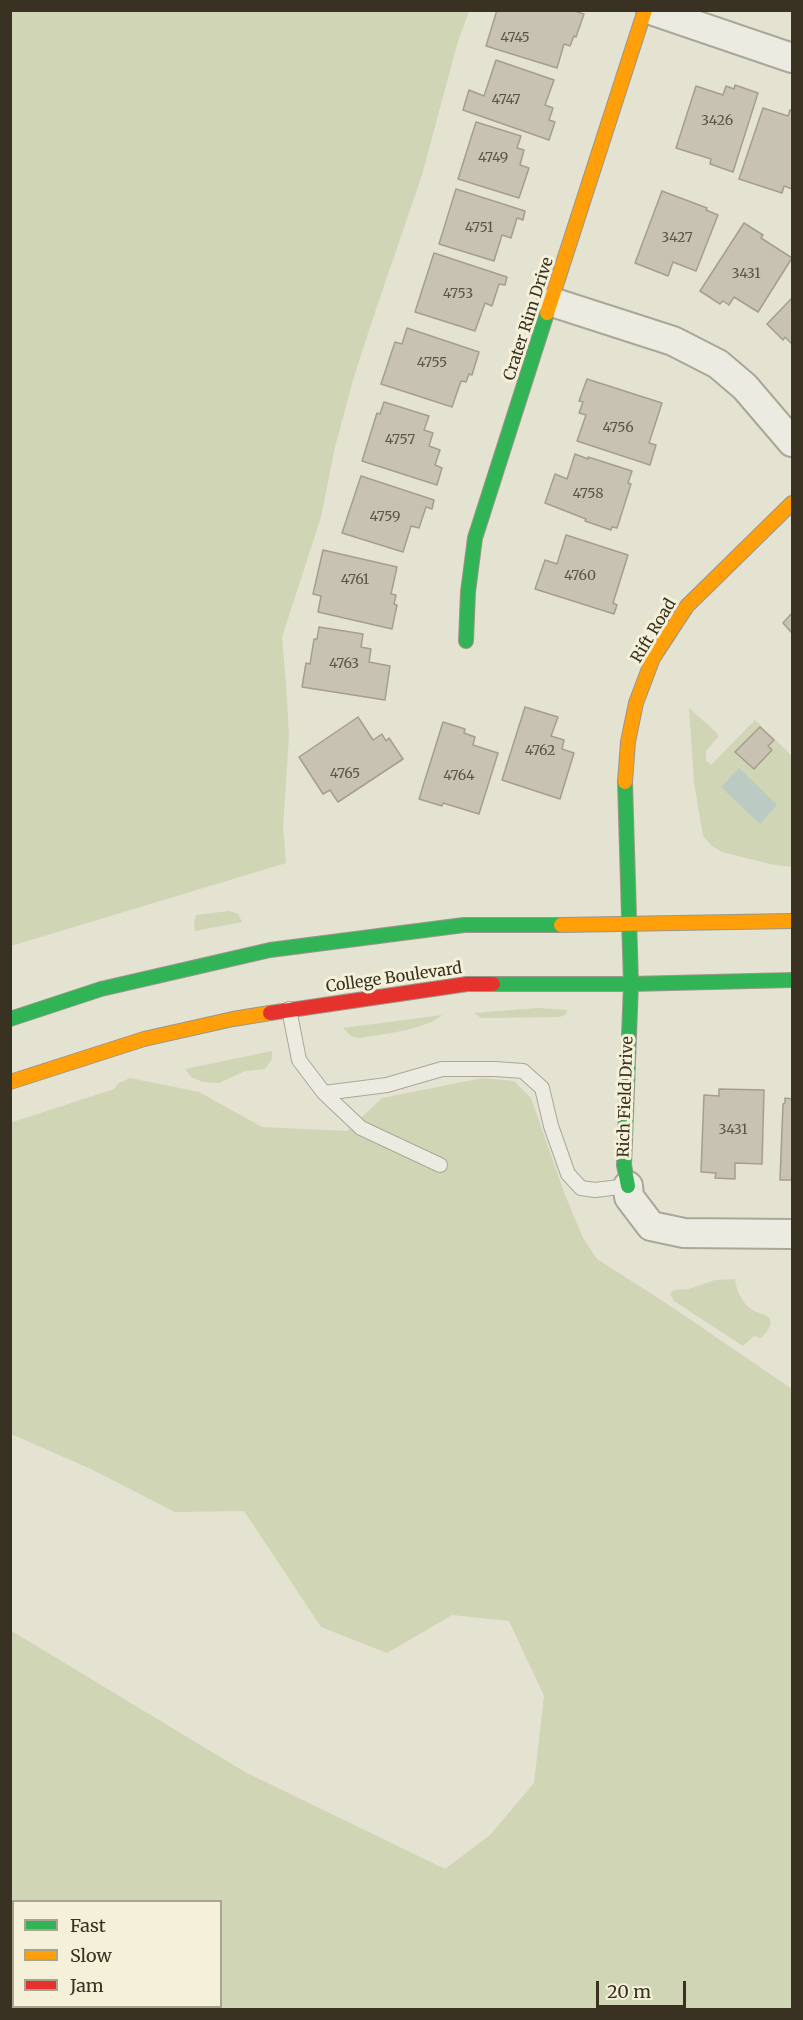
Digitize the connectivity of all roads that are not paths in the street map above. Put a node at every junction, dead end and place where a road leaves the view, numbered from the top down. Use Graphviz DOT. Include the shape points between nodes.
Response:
graph roads {
  1 [pos="645,10"];
  2 [pos="651,10"];
  3 [pos="792,58"];
  4 [pos="552,302"];
  5 [pos="792,442"];
  6 [pos="792,503"];
  7 [pos="466,641"];
  8 [pos="792,921"];
  9 [pos="630,925"];
  10 [pos="792,980"];
  11 [pos="631,984"];
  12 [pos="290,1009"];
  13 [pos="10,1019"];
  14 [pos="10,1082"];
  15 [pos="324,1093"];
  16 [pos="440,1165"];
  17 [pos="628,1186"];
  18 [pos="792,1234"];
  1 -- 4 [label="main road, Crater Rim Drive"];
  2 -- 3 [label="street"];
  4 -- 5 [label="street" via="674,341 718,364 745,387"];
  4 -- 7 [label="main road, Crater Rim Drive" via="475,538"];
  6 -- 9 [label="main road, Rift Road" via="687,606 653,658 636,703 628,742 625,782"];
  8 -- 9 [label="main road"];
  9 -- 11 [label="main road, Rich Field Drive"];
  9 -- 13 [label="main road" via="464,925 270,950 101,990"];
  10 -- 11 [label="main road, College Boulevard"];
  11 -- 12 [label="main road, College Boulevard" via="467,984"];
  11 -- 17 [label="main road, Rich Field Drive" via="624,1165"];
  12 -- 14 [label="main road, College Boulevard" via="144,1039"];
  12 -- 15 [label="lane" via="299,1060"];
  15 -- 16 [label="lane" via="361,1128"];
  15 -- 17 [label="lane" via="387,1085 442,1069 524,1071 542,1088 551,1126 572,1179 581,1188 595,1190"];
  17 -- 18 [label="street, Rich Field Drive" via="629,1197 651,1226 684,1233"];
}
